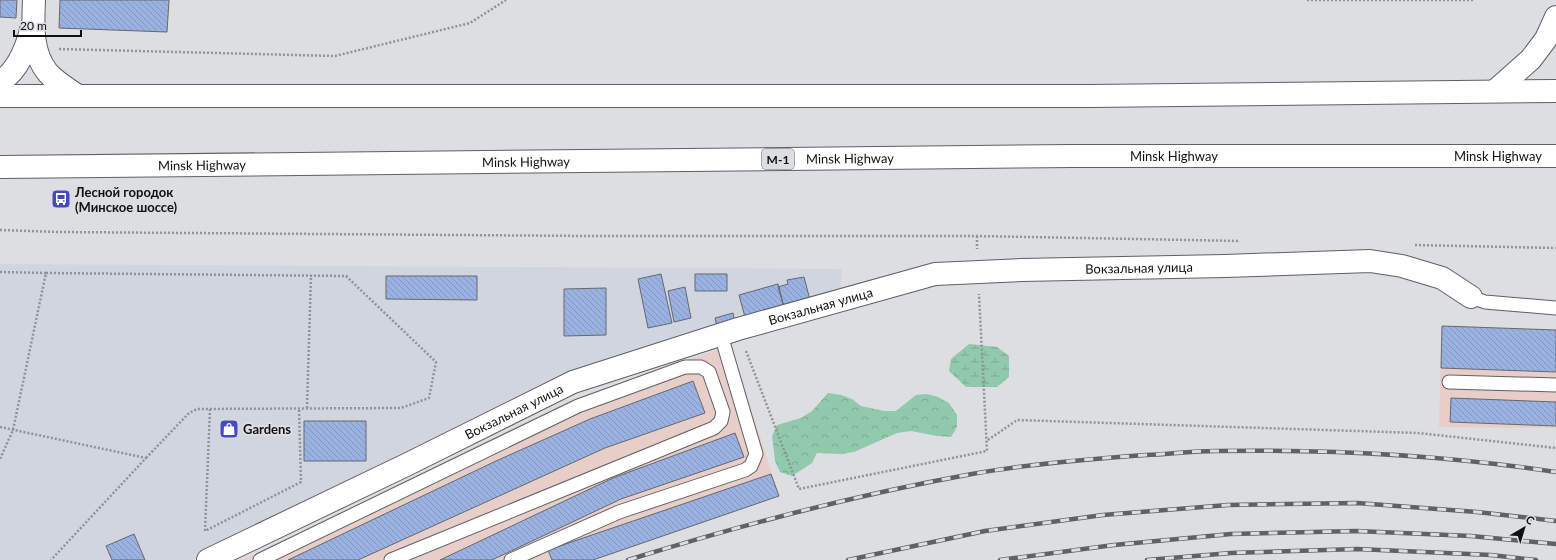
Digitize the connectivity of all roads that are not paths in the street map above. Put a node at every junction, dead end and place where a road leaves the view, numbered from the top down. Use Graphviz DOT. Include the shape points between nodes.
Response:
graph roads {
  1 [pos="34,0"];
  2 [pos="1556,17"];
  3 [pos="32,25"];
  4 [pos="0,82"];
  5 [pos="1495,91"];
  6 [pos="1556,91"];
  7 [pos="0,96"];
  8 [pos="78,96"];
  9 [pos="1556,156"];
  10 [pos="0,167"];
  11 [pos="1472,297"];
  12 [pos="1556,308"];
  13 [pos="730,332"];
  14 [pos="1449,382"];
  15 [pos="1556,385"];
  16 [pos="208,560"];
  17 [pos="260,560"];
  18 [pos="391,560"];
  19 [pos="511,560"];
  1 -- 3 [label="main road"];
  2 -- 5 [label="main road" via="1546,39 1531,59"];
  3 -- 4 [label="main road" via="26,48 14,70"];
  3 -- 8 [label="main road" via="42,64 48,73"];
  5 -- 6 [label="main road"];
  5 -- 8 [label="main road" via="1090,96"];
  7 -- 8 [label="main road"];
  9 -- 10 [label="main road, Minsk Highway / М-1" via="1057,156"];
  11 -- 12 [label="lane" via="1485,302"];
  11 -- 13 [label="main road, Вокзальная улица" via="1442,278 1402,266 1370,261 935,274"];
  13 -- 16 [label="main road, Вокзальная улица" via="573,382"];
  13 -- 19 [label="lane" via="756,454 751,466 746,470 619,512"];
  14 -- 15 [label="lane"];
  17 -- 18 [label="lane" via="578,406 685,367 702,366 709,372 723,412 721,421 714,428"];
}
